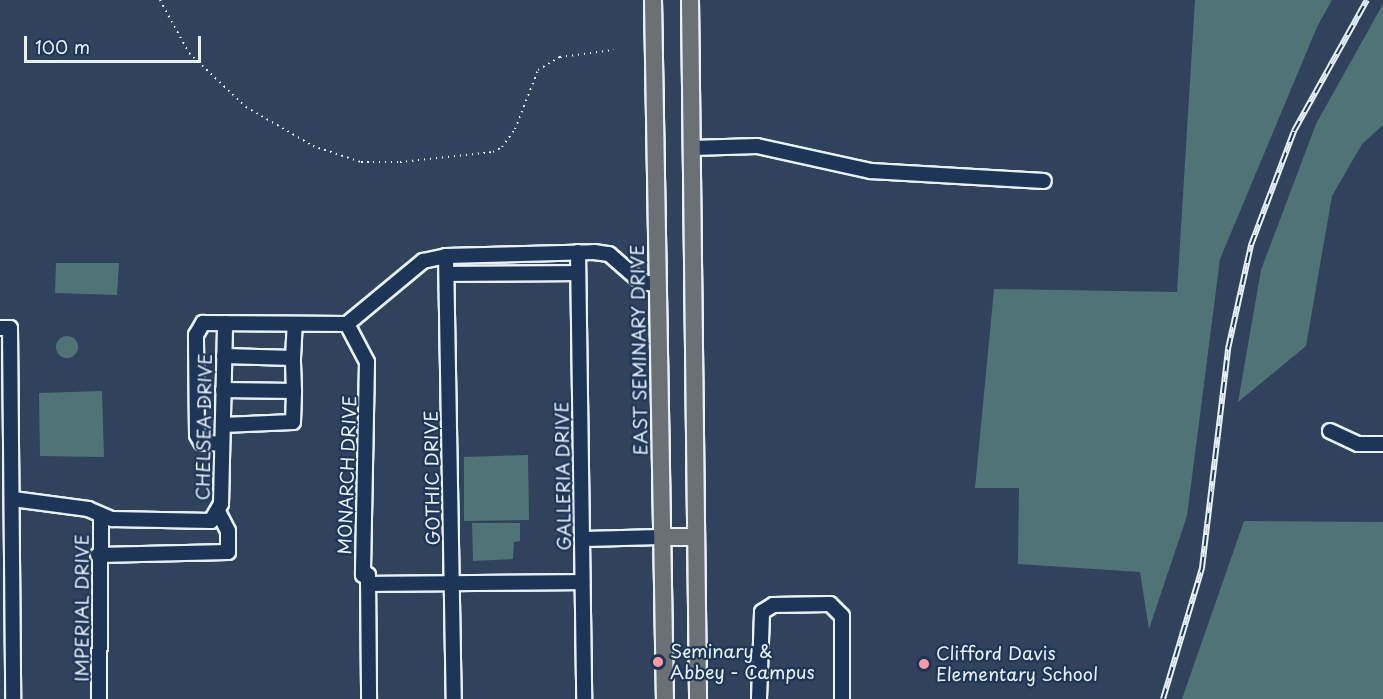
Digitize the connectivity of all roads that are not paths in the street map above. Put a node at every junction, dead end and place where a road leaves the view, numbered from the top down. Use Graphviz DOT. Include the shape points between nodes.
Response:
graph roads {
  1 [pos="653,0"];
  2 [pos="690,0"];
  3 [pos="692,148"];
  4 [pos="1044,181"];
  5 [pos="578,252"];
  6 [pos="446,256"];
  7 [pos="578,273"];
  8 [pos="447,274"];
  9 [pos="656,284"];
  10 [pos="225,323"];
  11 [pos="295,324"];
  12 [pos="347,324"];
  13 [pos="5,328"];
  14 [pos="224,356"];
  15 [pos="294,358"];
  16 [pos="223,390"];
  17 [pos="294,391"];
  18 [pos="223,425"];
  19 [pos="1330,431"];
  20 [pos="222,444"];
  21 [pos="1383,444"];
  22 [pos="13,500"];
  23 [pos="219,513"];
  24 [pos="101,517"];
  25 [pos="663,537"];
  26 [pos="696,537"];
  27 [pos="582,539"];
  28 [pos="98,555"];
  29 [pos="7,573"];
  30 [pos="451,582"];
  31 [pos="582,582"];
  32 [pos="368,584"];
  33 [pos="13,699"];
  34 [pos="99,699"];
  35 [pos="369,699"];
  36 [pos="454,699"];
  37 [pos="584,699"];
  38 [pos="665,699"];
  39 [pos="698,699"];
  40 [pos="759,699"];
  41 [pos="842,699"];
  1 -- 9 [label="main road, EAST SEMINARY DRIVE"];
  2 -- 3 [label="main road"];
  3 -- 4 [label="street" via="757,146 871,171"];
  3 -- 26 [label="main road"];
  5 -- 6 [label="street"];
  5 -- 7 [label="street, GALLERIA DRIVE"];
  5 -- 9 [label="street" via="609,254 641,282"];
  6 -- 8 [label="street, GOTHIC DRIVE"];
  6 -- 12 [label="street" via="423,261"];
  7 -- 8 [label="street"];
  7 -- 27 [label="street, GALLERIA DRIVE"];
  8 -- 30 [label="street, GOTHIC DRIVE"];
  9 -- 25 [label="main road, EAST SEMINARY DRIVE"];
  10 -- 11 [label="street"];
  10 -- 14 [label="street, CHELSEA DRIVE"];
  10 -- 20 [label="street" via="203,323 196,335 197,435 201,442"];
  11 -- 12 [label="street"];
  11 -- 15 [label="street"];
  12 -- 32 [label="street, MONARCH DRIVE" via="367,362 363,575 368,575"];
  13 -- 22 [label="street"];
  14 -- 15 [label="street"];
  14 -- 16 [label="street, CHELSEA DRIVE"];
  15 -- 17 [label="street"];
  16 -- 17 [label="street"];
  16 -- 18 [label="street, CHELSEA DRIVE"];
  17 -- 18 [label="street" via="293,422"];
  18 -- 20 [label="street, CHELSEA DRIVE"];
  19 -- 21 [label="street" via="1358,444"];
  20 -- 23 [label="street, CHELSEA DRIVE"];
  22 -- 24 [label="street" via="88,509"];
  22 -- 29 [label="street"];
  23 -- 24 [label="street, CHELSEA DRIVE" via="204,523"];
  23 -- 28 [label="street" via="228,531 228,552"];
  24 -- 28 [label="street, IMPERIAL DRIVE"];
  25 -- 26 [label="main road"];
  25 -- 27 [label="street"];
  25 -- 38 [label="main road, EAST SEMINARY DRIVE"];
  26 -- 39 [label="main road"];
  27 -- 31 [label="street, GALLERIA DRIVE"];
  28 -- 34 [label="street, IMPERIAL DRIVE"];
  29 -- 33 [label="street"];
  30 -- 31 [label="street"];
  30 -- 32 [label="street"];
  30 -- 36 [label="street, GOTHIC DRIVE"];
  31 -- 37 [label="street, GALLERIA DRIVE"];
  32 -- 35 [label="street, MONARCH DRIVE"];
  40 -- 41 [label="street" via="762,612 773,605 830,604 842,616"];
}
